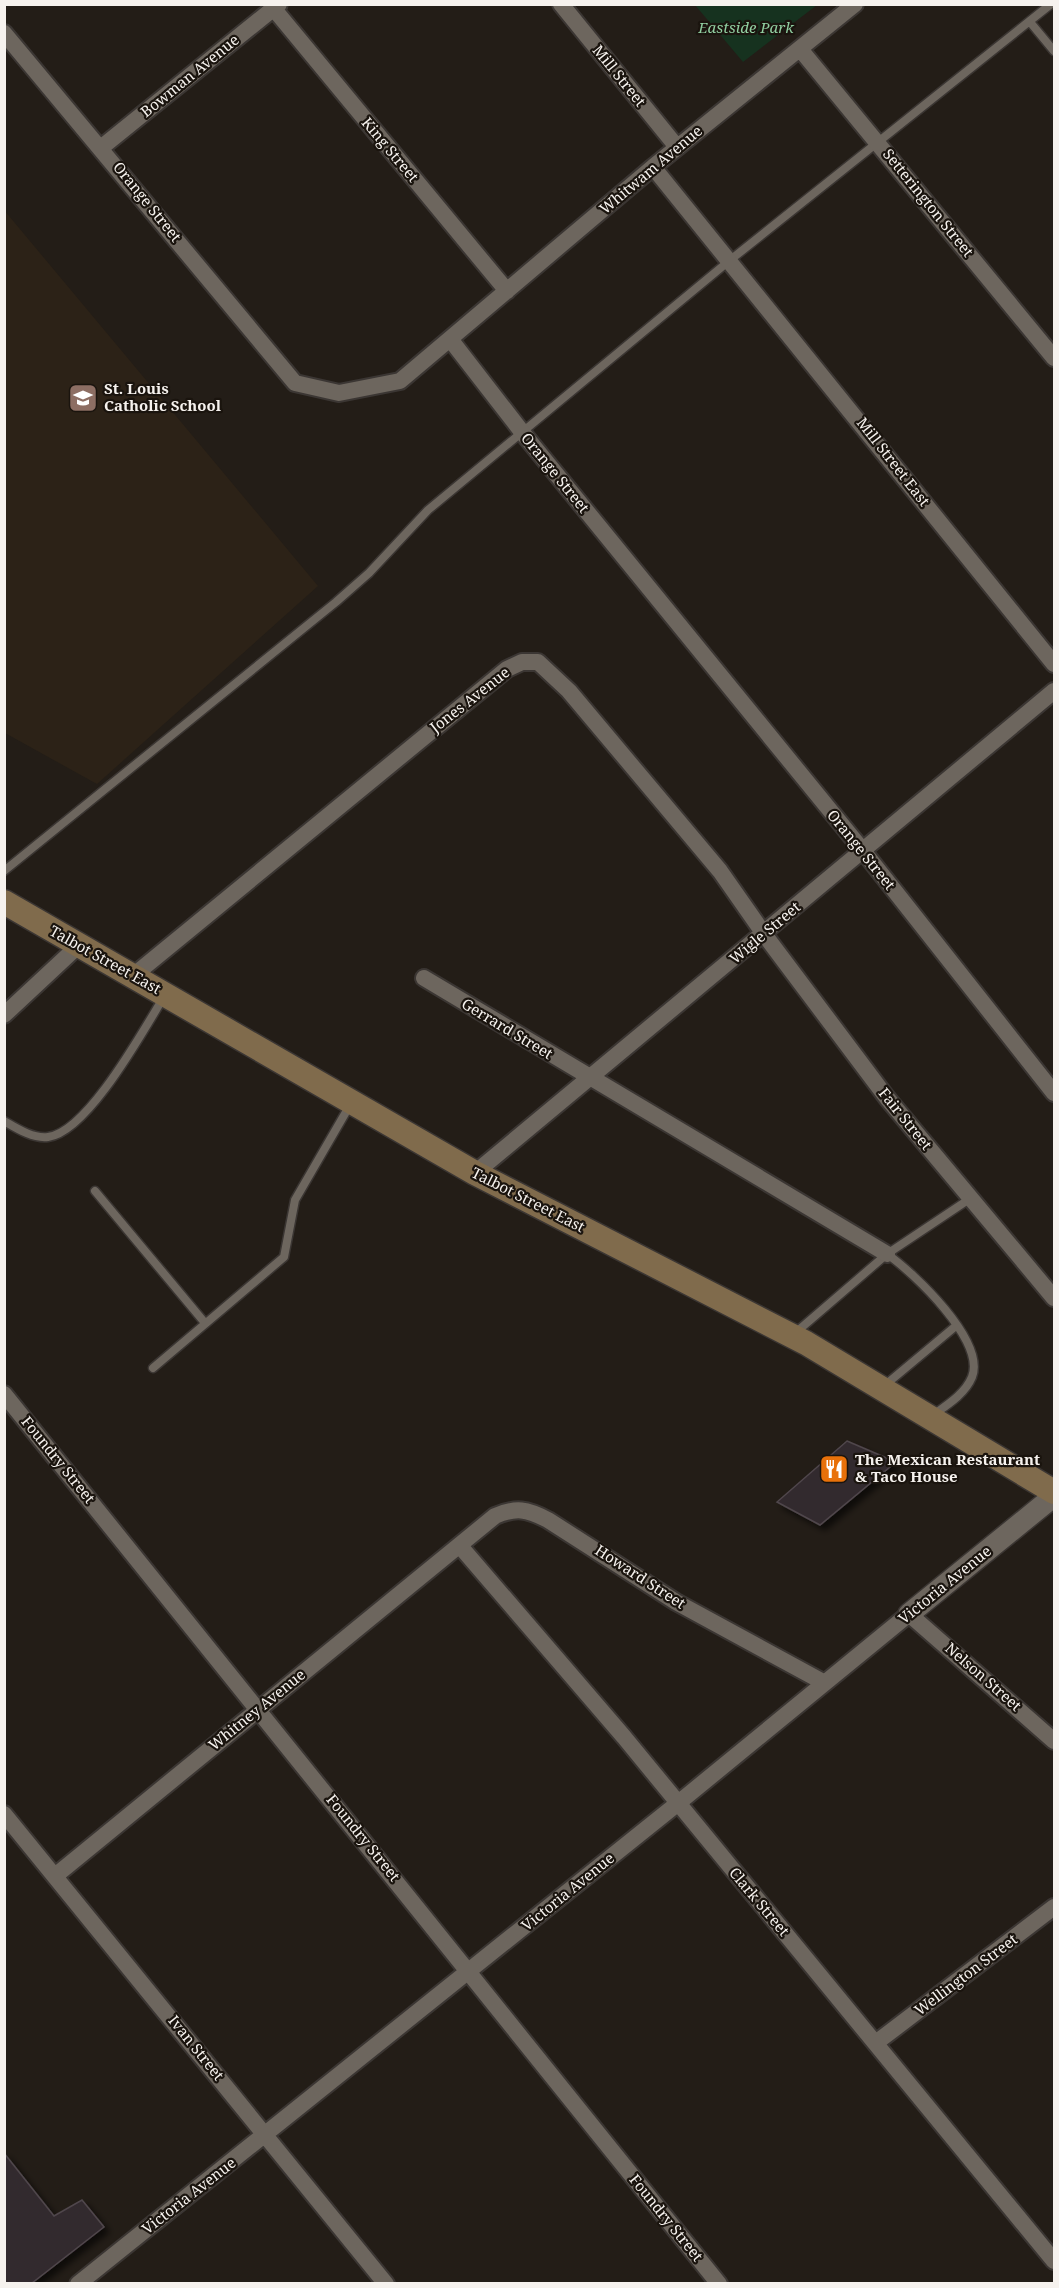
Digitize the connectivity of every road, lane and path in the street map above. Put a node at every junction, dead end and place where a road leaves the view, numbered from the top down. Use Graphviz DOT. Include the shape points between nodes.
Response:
graph roads {
  1 [pos="561,4"];
  2 [pos="855,4"];
  3 [pos="1051,4"];
  4 [pos="276,7"];
  5 [pos="1030,22"];
  6 [pos="4,33"];
  7 [pos="800,49"];
  8 [pos="1054,51"];
  9 [pos="878,141"];
  10 [pos="102,147"];
  11 [pos="677,147"];
  12 [pos="653,167"];
  13 [pos="729,261"];
  14 [pos="507,291"];
  15 [pos="450,339"];
  16 [pos="1054,358"];
  17 [pos="522,432"];
  18 [pos="1054,664"];
  19 [pos="1054,691"];
  20 [pos="864,852"];
  21 [pos="4,871"];
  22 [pos="4,903"];
  23 [pos="764,934"];
  24 [pos="78,946"];
  25 [pos="133,976"];
  26 [pos="424,978"];
  27 [pos="165,994"];
  28 [pos="4,1015"];
  29 [pos="590,1079"];
  30 [pos="1054,1093"];
  31 [pos="352,1102"];
  32 [pos="4,1121"];
  33 [pos="475,1173"];
  34 [pos="95,1191"];
  35 [pos="971,1198"];
  36 [pos="887,1254"];
  37 [pos="1054,1298"];
  38 [pos="206,1323"];
  39 [pos="957,1325"];
  40 [pos="792,1336"];
  41 [pos="153,1368"];
  42 [pos="881,1388"];
  43 [pos="4,1394"];
  44 [pos="930,1418"];
  45 [pos="1054,1492"];
  46 [pos="1054,1496"];
  47 [pos="460,1546"];
  48 [pos="909,1614"];
  49 [pos="823,1682"];
  50 [pos="259,1708"];
  51 [pos="1054,1741"];
  52 [pos="677,1804"];
  53 [pos="4,1814"];
  54 [pos="55,1876"];
  55 [pos="1054,1907"];
  56 [pos="470,1971"];
  57 [pos="877,2042"];
  58 [pos="266,2134"];
  59 [pos="1054,2261"];
  60 [pos="78,2283"];
  61 [pos="386,2283"];
  62 [pos="719,2283"];
  1 -- 11 [label="street, Mill Street"];
  2 -- 7 [label="street, Whitwam Avenue"];
  3 -- 5 [label="lane"];
  4 -- 10 [label="street, Bowman Avenue"];
  4 -- 14 [label="street, King Street"];
  5 -- 8 [label="lane"];
  5 -- 9 [label="lane"];
  6 -- 10 [label="street, Orange Street"];
  7 -- 9 [label="street, Setterington Street"];
  7 -- 11 [label="street, Whitwam Avenue"];
  9 -- 13 [label="lane"];
  9 -- 16 [label="street, Setterington Street"];
  10 -- 15 [label="street, Orange Street" via="295,383 339,393 400,381"];
  11 -- 12 [label="street, Whitwam Avenue"];
  12 -- 13 [label="street"];
  12 -- 14 [label="street, Whitwam Avenue"];
  13 -- 17 [label="lane"];
  13 -- 18 [label="street, Mill Street East"];
  14 -- 15 [label="street, Whitwam Avenue"];
  15 -- 17 [label="street, Orange Street"];
  17 -- 20 [label="street, Orange Street"];
  17 -- 21 [label="lane" via="428,510 336,602"];
  19 -- 20 [label="street, Wigle Street"];
  20 -- 23 [label="street, Wigle Street"];
  20 -- 30 [label="street, Orange Street"];
  22 -- 24 [label="main road, Talbot Street East"];
  23 -- 25 [label="street, Jones Avenue" via="720,871 569,691 538,662 522,662 507,669"];
  23 -- 29 [label="street, Wigle Street"];
  23 -- 35 [label="street, Fair Street" via="887,1098"];
  24 -- 25 [label="main road, Talbot Street East"];
  24 -- 28 [label="street"];
  25 -- 27 [label="main road, Talbot Street East"];
  26 -- 29 [label="street, Gerrard Street"];
  27 -- 31 [label="main road, Talbot Street East"];
  27 -- 32 [label="lane" via="97,1101 67,1127 48,1137 24,1132"];
  29 -- 33 [label="street, Wigle Street"];
  29 -- 36 [label="street, Gerrard Street"];
  31 -- 33 [label="main road, Talbot Street East"];
  31 -- 38 [label="lane" via="295,1200 284,1257"];
  33 -- 40 [label="main road, Talbot Street East"];
  34 -- 38 [label="lane"];
  35 -- 36 [label="lane"];
  35 -- 37 [label="street, Fair Street"];
  36 -- 39 [label="lane" via="907,1268"];
  36 -- 40 [label="lane"];
  38 -- 41 [label="lane"];
  39 -- 42 [label="lane"];
  39 -- 44 [label="lane" via="974,1355 972,1377 960,1395"];
  40 -- 42 [label="main road, Talbot Street East"];
  42 -- 44 [label="main road, Talbot Street East"];
  43 -- 50 [label="street, Foundry Street"];
  44 -- 45 [label="main road, Talbot Street East"];
  46 -- 48 [label="street, Victoria Avenue"];
  47 -- 49 [label="street, Howard Street" via="495,1516 513,1509 529,1510 676,1602"];
  47 -- 50 [label="street, Whitney Avenue"];
  47 -- 52 [label="street, Clark Street"];
  48 -- 49 [label="street, Victoria Avenue"];
  48 -- 51 [label="street, Nelson Street"];
  49 -- 52 [label="street, Victoria Avenue"];
  50 -- 54 [label="street, Whitney Avenue"];
  50 -- 56 [label="street, Foundry Street"];
  52 -- 56 [label="street, Victoria Avenue"];
  52 -- 57 [label="street, Clark Street"];
  53 -- 54 [label="street, Ivan Street"];
  54 -- 58 [label="street, Ivan Street"];
  55 -- 57 [label="street, Wellington Street"];
  56 -- 58 [label="street, Victoria Avenue"];
  56 -- 62 [label="street, Foundry Street"];
  57 -- 59 [label="street, Clark Street"];
  58 -- 60 [label="street, Victoria Avenue"];
  58 -- 61 [label="street, Ivan Street"];
}
